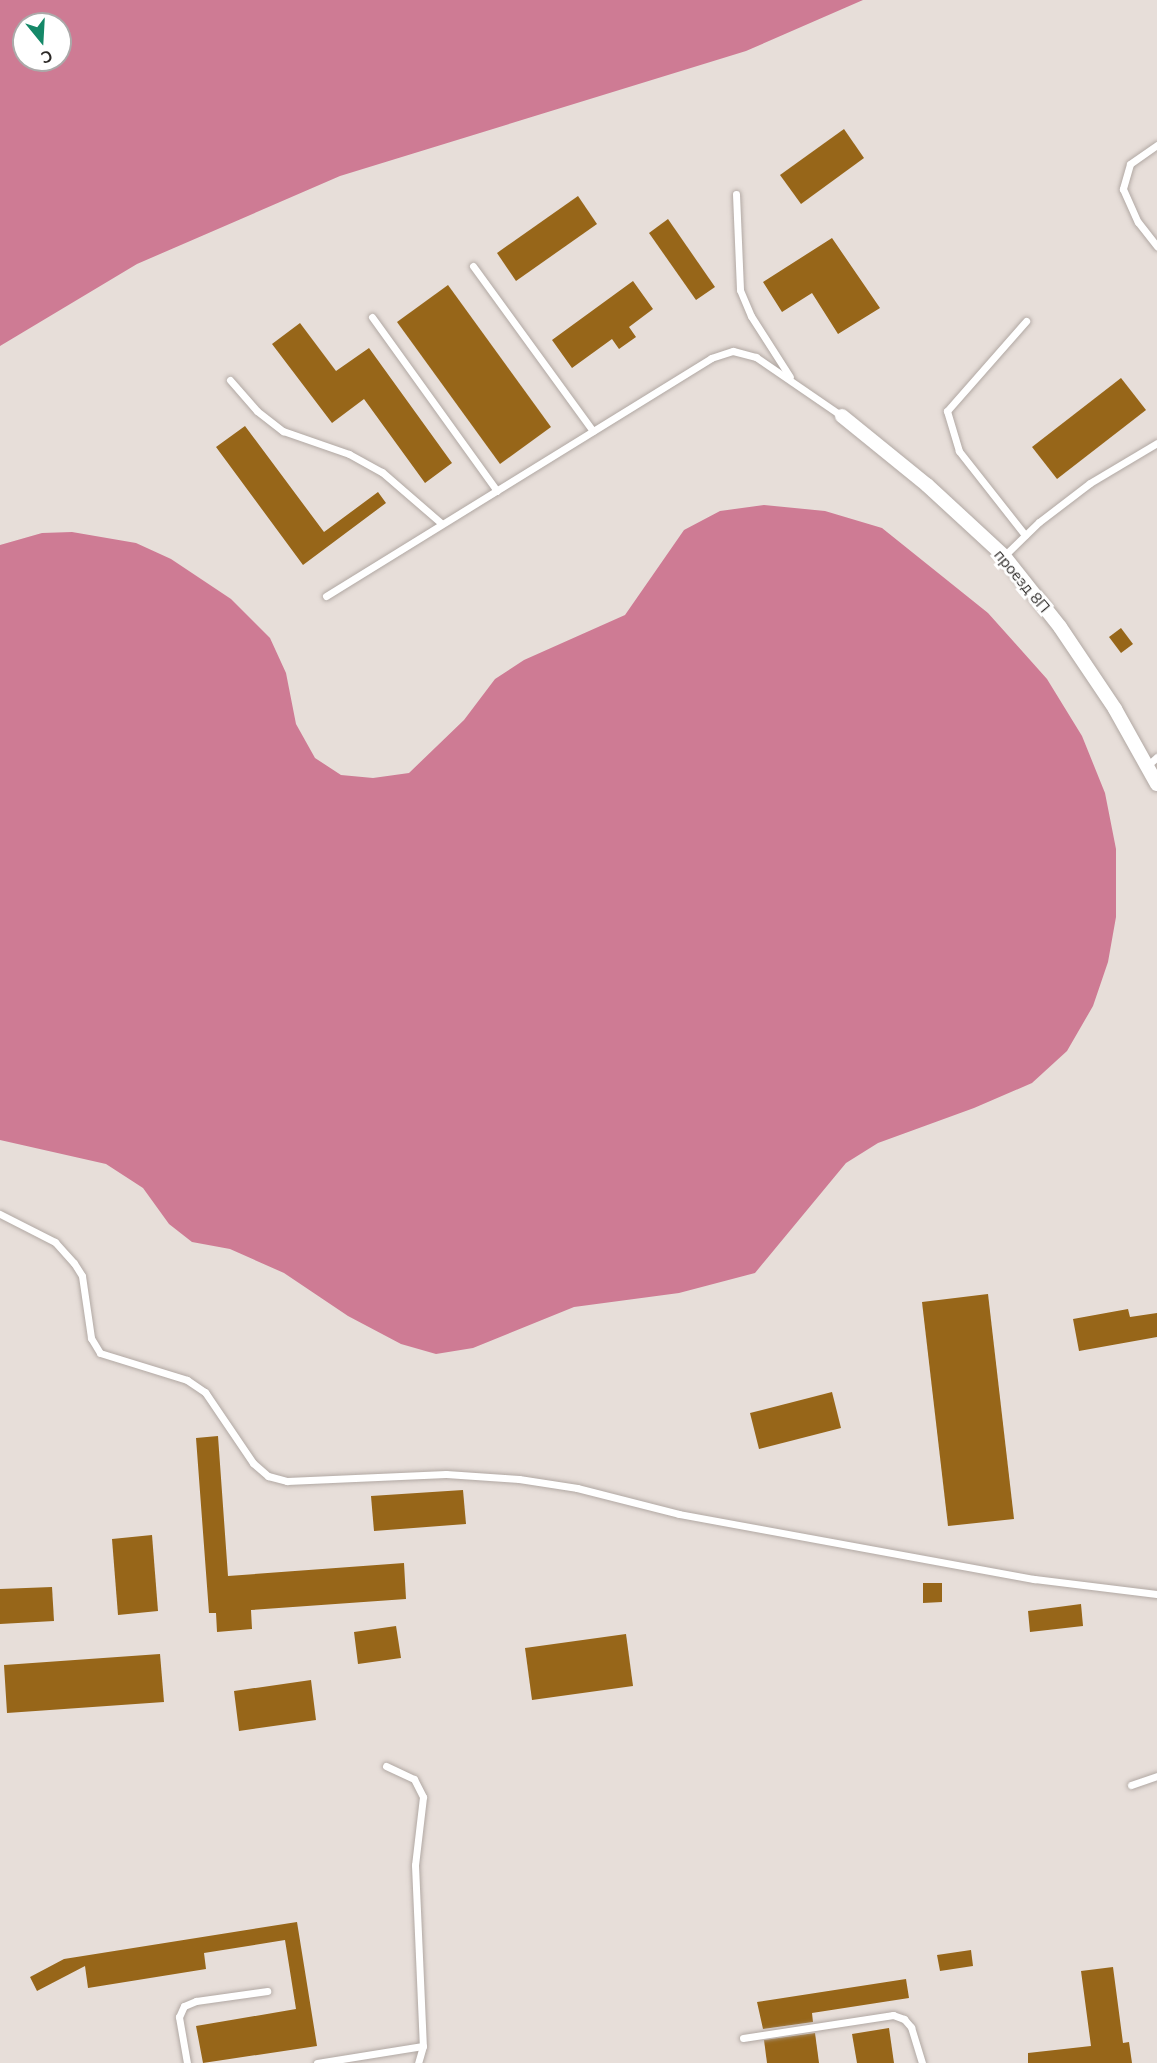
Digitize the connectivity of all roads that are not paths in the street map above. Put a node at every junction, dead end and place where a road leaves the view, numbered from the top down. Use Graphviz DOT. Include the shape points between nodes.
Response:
graph roads {
  1 [pos="1157,145"];
  2 [pos="736,194"];
  3 [pos="1157,246"];
  4 [pos="473,266"];
  5 [pos="372,317"];
  6 [pos="1026,321"];
  7 [pos="230,380"];
  8 [pos="793,382"];
  9 [pos="842,416"];
  10 [pos="593,431"];
  11 [pos="1157,443"];
  12 [pos="496,491"];
  13 [pos="442,524"];
  14 [pos="1025,535"];
  15 [pos="1004,556"];
  16 [pos="326,596"];
  17 [pos="1152,761"];
  18 [pos="1157,784"];
  19 [pos="0,1214"];
  20 [pos="1157,1594"];
  21 [pos="386,1766"];
  22 [pos="1157,1776"];
  23 [pos="1131,1785"];
  24 [pos="267,1991"];
  25 [pos="743,2038"];
  26 [pos="423,2046"];
  27 [pos="187,2063"];
  28 [pos="317,2063"];
  29 [pos="418,2063"];
  30 [pos="922,2063"];
  1 -- 3 [label="lane" via="1130,164 1123,189 1138,222"];
  2 -- 8 [label="lane" via="740,290 751,316"];
  4 -- 10 [label="lane"];
  5 -- 12 [label="lane"];
  6 -- 14 [label="lane" via="947,411 959,451"];
  7 -- 13 [label="lane" via="257,411 283,431 349,454 382,472"];
  8 -- 9 [label="lane"];
  8 -- 10 [label="lane" via="756,357 733,351 711,358"];
  9 -- 15 [label="street, проезд 8П" via="927,485"];
  10 -- 12 [label="lane"];
  11 -- 14 [label="lane" via="1090,483"];
  12 -- 13 [label="lane"];
  13 -- 16 [label="lane"];
  14 -- 15 [label="lane"];
  15 -- 17 [label="street, проезд 8П" via="1060,627"];
  17 -- 18 [label="street, проезд 8П"];
  19 -- 20 [label="lane" via="55,1242 74,1263 82,1276 91,1338 100,1353 187,1380 205,1392 253,1463 268,1476 288,1481 446,1474 519,1479 577,1488 679,1514 1034,1579"];
  21 -- 26 [label="lane" via="414,1779 423,1797 415,1865"];
  22 -- 23 [label="lane"];
  24 -- 27 [label="lane" via="184,2006 179,2017"];
  25 -- 30 [label="lane" via="893,2015 911,2027"];
  26 -- 28 [label="lane"];
  26 -- 29 [label="lane"];
}
